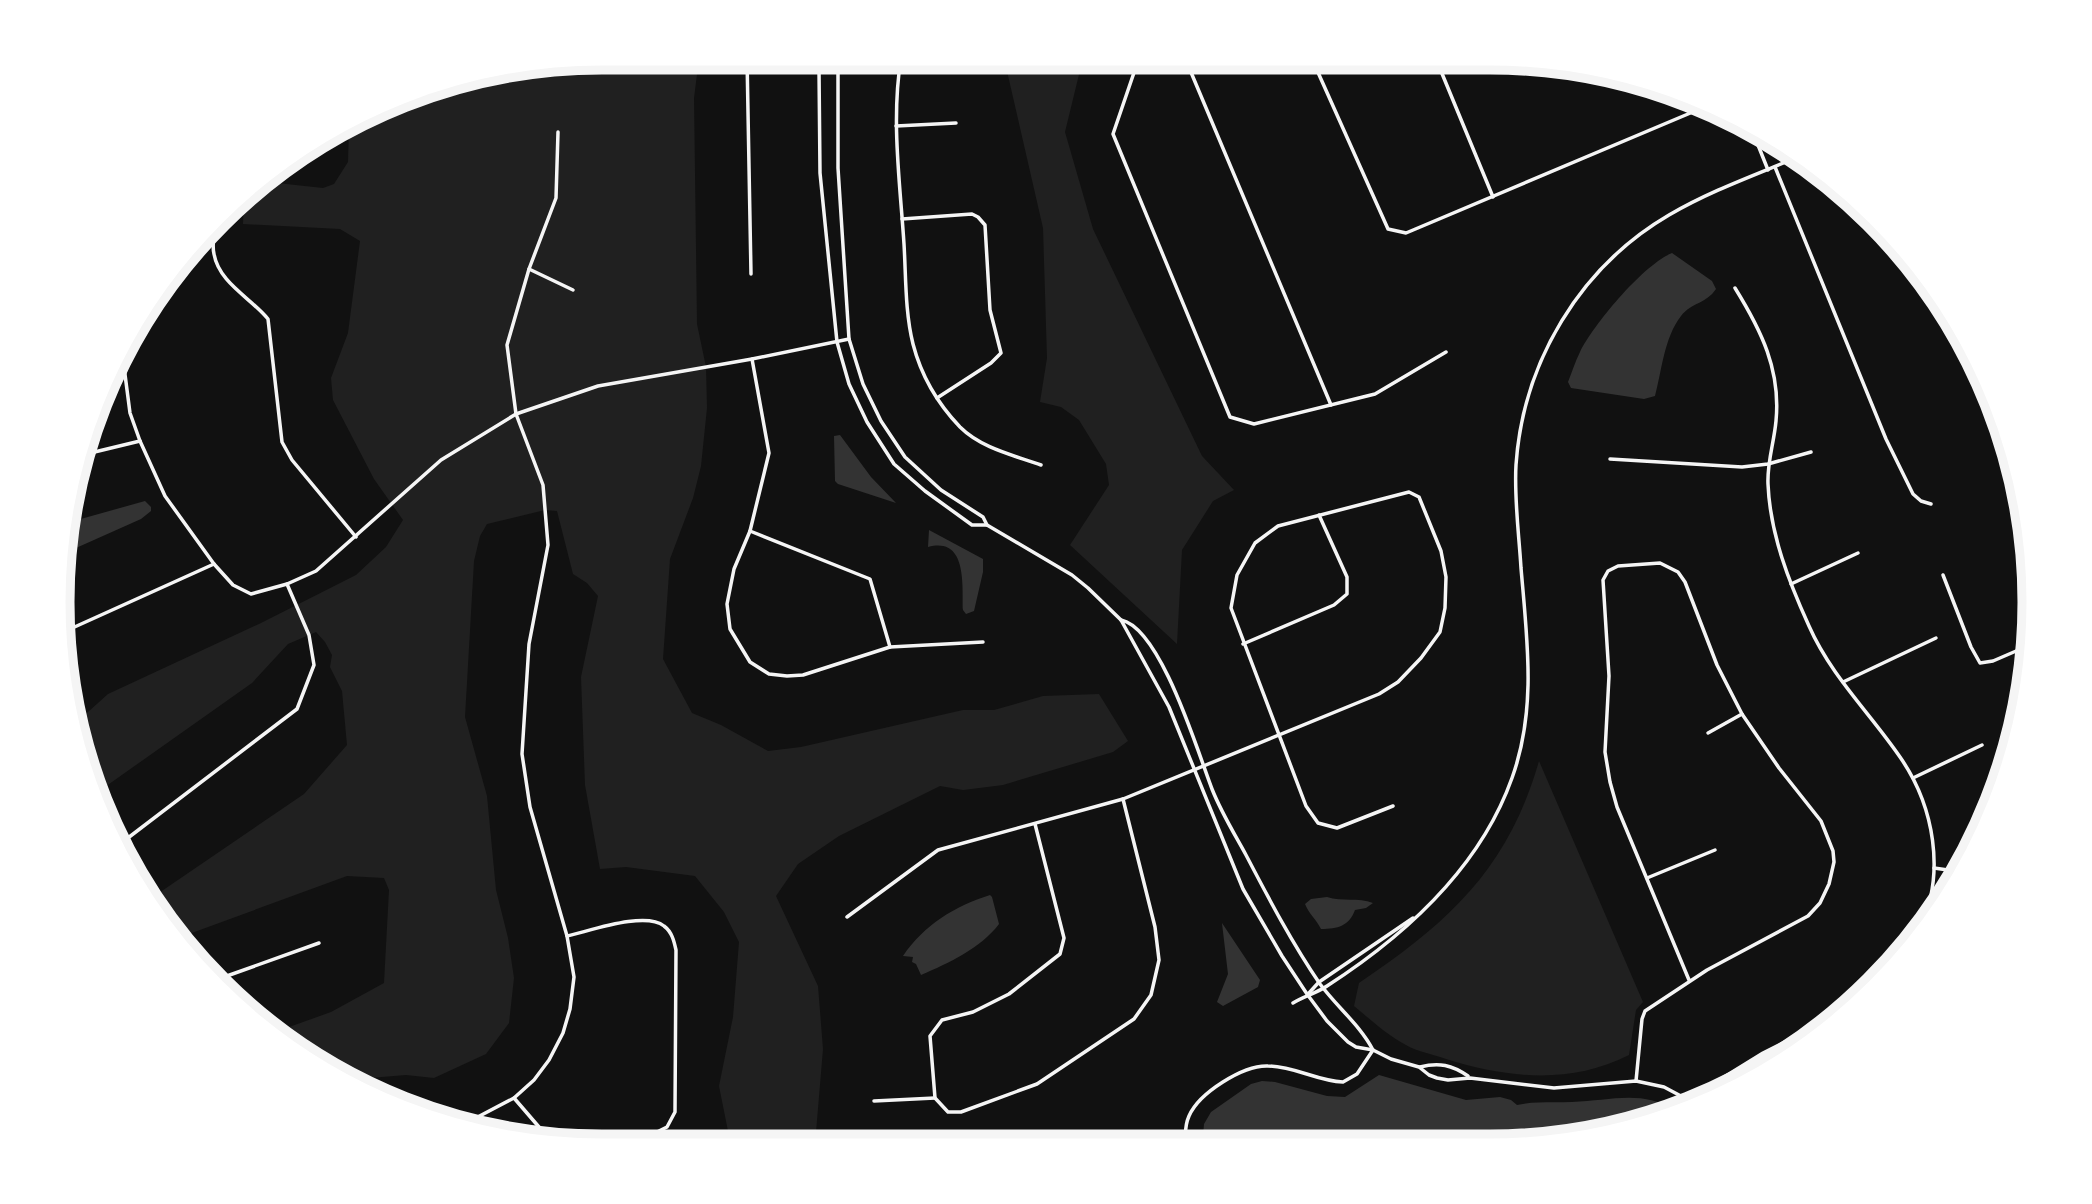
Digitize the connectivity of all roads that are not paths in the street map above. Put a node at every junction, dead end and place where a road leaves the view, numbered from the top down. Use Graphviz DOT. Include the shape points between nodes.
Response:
graph roads {
  1 [pos="746,70"];
  2 [pos="819,70"];
  3 [pos="900,70"];
  4 [pos="1135,70"];
  5 [pos="1190,70"];
  6 [pos="1317,70"];
  7 [pos="1441,70"];
  8 [pos="838,71"];
  9 [pos="1696,111"];
  10 [pos="956,124"];
  11 [pos="896,126"];
  12 [pos="558,132"];
  13 [pos="1757,141"];
  14 [pos="1788,161"];
  15 [pos="1775,167"];
  16 [pos="1768,170"];
  17 [pos="1493,197"];
  18 [pos="902,219"];
  19 [pos="214,238"];
  20 [pos="529,269"];
  21 [pos="751,274"];
  22 [pos="1735,288"];
  23 [pos="573,290"];
  24 [pos="849,339"];
  25 [pos="837,342"];
  26 [pos="1446,352"];
  27 [pos="752,359"];
  28 [pos="124,369"];
  29 [pos="937,398"];
  30 [pos="1331,405"];
  31 [pos="516,414"];
  32 [pos="140,442"];
  33 [pos="1811,452"];
  34 [pos="91,454"];
  35 [pos="1610,459"];
  36 [pos="1768,464"];
  37 [pos="1041,465"];
  38 [pos="1931,504"];
  39 [pos="1319,515"];
  40 [pos="987,525"];
  41 [pos="750,531"];
  42 [pos="356,537"];
  43 [pos="1858,553"];
  44 [pos="214,564"];
  45 [pos="1943,575"];
  46 [pos="287,584"];
  47 [pos="1791,584"];
  48 [pos="1121,620"];
  49 [pos="71,629"];
  50 [pos="1936,638"];
  51 [pos="983,642"];
  52 [pos="1243,644"];
  53 [pos="890,647"];
  54 [pos="2019,650"];
  55 [pos="1843,682"];
  56 [pos="1742,714"];
  57 [pos="1708,733"];
  58 [pos="1278,735"];
  59 [pos="1982,745"];
  60 [pos="1204,767"];
  61 [pos="1194,771"];
  62 [pos="1913,778"];
  63 [pos="1123,799"];
  64 [pos="1393,806"];
  65 [pos="1035,824"];
  66 [pos="126,839"];
  67 [pos="1715,850"];
  68 [pos="1934,868"];
  69 [pos="1950,870"];
  70 [pos="1647,878"];
  71 [pos="1928,903"];
  72 [pos="1422,911"];
  73 [pos="847,917"];
  74 [pos="567,936"];
  75 [pos="319,943"];
  76 [pos="225,977"];
  77 [pos="1689,980"];
  78 [pos="1319,982"];
  79 [pos="1324,988"];
  80 [pos="1307,994"];
  81 [pos="1293,1003"];
  82 [pos="1799,1035"];
  83 [pos="1373,1050"];
  84 [pos="1419,1068"];
  85 [pos="1470,1077"];
  86 [pos="1636,1081"];
  87 [pos="1713,1085"];
  88 [pos="514,1098"];
  89 [pos="935,1098"];
  90 [pos="1684,1098"];
  91 [pos="874,1101"];
  92 [pos="475,1119"];
  93 [pos="542,1130"];
  94 [pos="653,1134"];
  95 [pos="1186,1134"];
  1 -- 21 [label="street"];
  2 -- 8 [label="street"];
  2 -- 25 [label="street" via="820,173"];
  3 -- 11 [label="street"];
  4 -- 30 [label="street" via="1113,134 1230,417 1254,424"];
  5 -- 30 [label="street"];
  6 -- 17 [label="street" via="1388,229 1406,233"];
  7 -- 17 [label="street"];
  8 -- 24 [label="street" via="838,168"];
  9 -- 17 [label="street"];
  10 -- 11 [label="street"];
  11 -- 18 [label="street"];
  12 -- 20 [label="street" via="556,198"];
  13 -- 16 [label="street"];
  14 -- 15 [label="street"];
  15 -- 16 [label="street"];
  15 -- 38 [label="street" via="1886,439 1913,494"];
  16 -- 72 [label="street" via="1686,205 1632,240 1588,283 1548,345 1527,401 1516,464 1529,668 1522,742 1491,827 1463,868"];
  18 -- 29 [label="street" via="913,344"];
  18 -- 29 [label="street" via="972,214 985,225 990,310 1001,353"];
  19 -- 42 [label="street" via="214,255 227,281 268,319 282,442"];
  20 -- 23 [label="street"];
  20 -- 31 [label="street" via="507,345"];
  22 -- 36 [label="street" via="1772,363 1776,422"];
  24 -- 25 [label="street"];
  24 -- 40 [label="street" via="869,396 905,457 941,490 983,517"];
  25 -- 27 [label="street"];
  25 -- 40 [label="street" via="855,397 894,464 972,525"];
  26 -- 30 [label="street" via="1375,394"];
  27 -- 31 [label="street" via="598,386"];
  27 -- 41 [label="street" via="769,453"];
  28 -- 32 [label="street" via="130,413"];
  29 -- 37 [label="street" via="976,440"];
  31 -- 42 [label="street" via="441,460"];
  31 -- 74 [label="street" via="543,485 548,545 529,644 522,754 530,807"];
  32 -- 34 [label="street"];
  32 -- 44 [label="street" via="165,496"];
  33 -- 36 [label="street"];
  35 -- 36 [label="street" via="1742,467"];
  36 -- 47 [label="street" via="1771,513"];
  39 -- 52 [label="street" via="1278,526 1255,543 1237,575 1231,608"];
  39 -- 52 [label="street" via="1346,578 1346,594 1334,605"];
  39 -- 58 [label="street" via="1409,492 1419,497 1441,551 1445,608 1440,632 1398,681 1379,694"];
  40 -- 48 [label="street" via="1072,575"];
  41 -- 53 [label="street" via="870,579"];
  41 -- 53 [label="street" via="734,569 727,604 730,629 750,662 769,674 803,675"];
  42 -- 46 [label="street" via="316,571"];
  43 -- 47 [label="street"];
  44 -- 46 [label="street" via="233,585 251,594"];
  44 -- 49 [label="street"];
  45 -- 54 [label="street" via="1980,663"];
  46 -- 66 [label="street" via="309,635 314,665 297,709"];
  47 -- 55 [label="street" via="1811,630"];
  48 -- 60 [label="street" via="1139,632 1164,669"];
  48 -- 61 [label="street" via="1164,694"];
  50 -- 55 [label="street"];
  51 -- 53 [label="street"];
  52 -- 58 [label="street"];
  55 -- 62 [label="street"];
  56 -- 57 [label="street"];
  56 -- 70 [label="street" via="1678,572 1660,563 1608,571 1602,580 1609,676 1607,762 1617,807"];
  56 -- 77 [label="street" via="1826,830 1833,851 1832,873 1820,903 1808,916"];
  58 -- 60 [label="street"];
  58 -- 64 [label="street" via="1306,806 1318,823 1337,828"];
  59 -- 62 [label="street"];
  60 -- 61 [label="street"];
  60 -- 78 [label="street" via="1226,821"];
  61 -- 63 [label="street"];
  61 -- 80 [label="street" via="1243,889"];
  62 -- 68 [label="street" via="1929,818"];
  63 -- 65 [label="street"];
  63 -- 89 [label="street" via="1156,938 1159,960 1151,995 1134,1019 1037,1084 961,1112 948,1112"];
  65 -- 73 [label="street" via="938,850"];
  65 -- 89 [label="street" via="1064,938 1060,954 1009,994 973,1012 942,1020 930,1036"];
  67 -- 70 [label="street"];
  68 -- 69 [label="street"];
  68 -- 71 [label="street"];
  70 -- 77 [label="street"];
  72 -- 78 [label="street"];
  72 -- 79 [label="street"];
  74 -- 88 [label="street" via="574,977 563,1033 534,1080"];
  74 -- 94 [label="street" via="646,919 663,925 673,936 677,950 675,1111 667,1127"];
  75 -- 76 [label="street"];
  77 -- 86 [label="street" via="1643,1015"];
  78 -- 79 [label="street"];
  78 -- 80 [label="street"];
  79 -- 80 [label="street"];
  79 -- 83 [label="street"];
  80 -- 81 [label="street"];
  80 -- 83 [label="street" via="1348,1041"];
  82 -- 87 [label="street"];
  83 -- 84 [label="street"];
  83 -- 95 [label="street" via="1357,1074 1343,1082 1272,1066 1240,1072 1196,1105"];
  84 -- 85 [label="street" via="1448,1080"];
  84 -- 85 [label="street" via="1447,1065"];
  85 -- 86 [label="street" via="1554,1088"];
  86 -- 90 [label="street" via="1664,1087"];
  88 -- 92 [label="street"];
  88 -- 93 [label="street"];
  89 -- 91 [label="street"];
}
